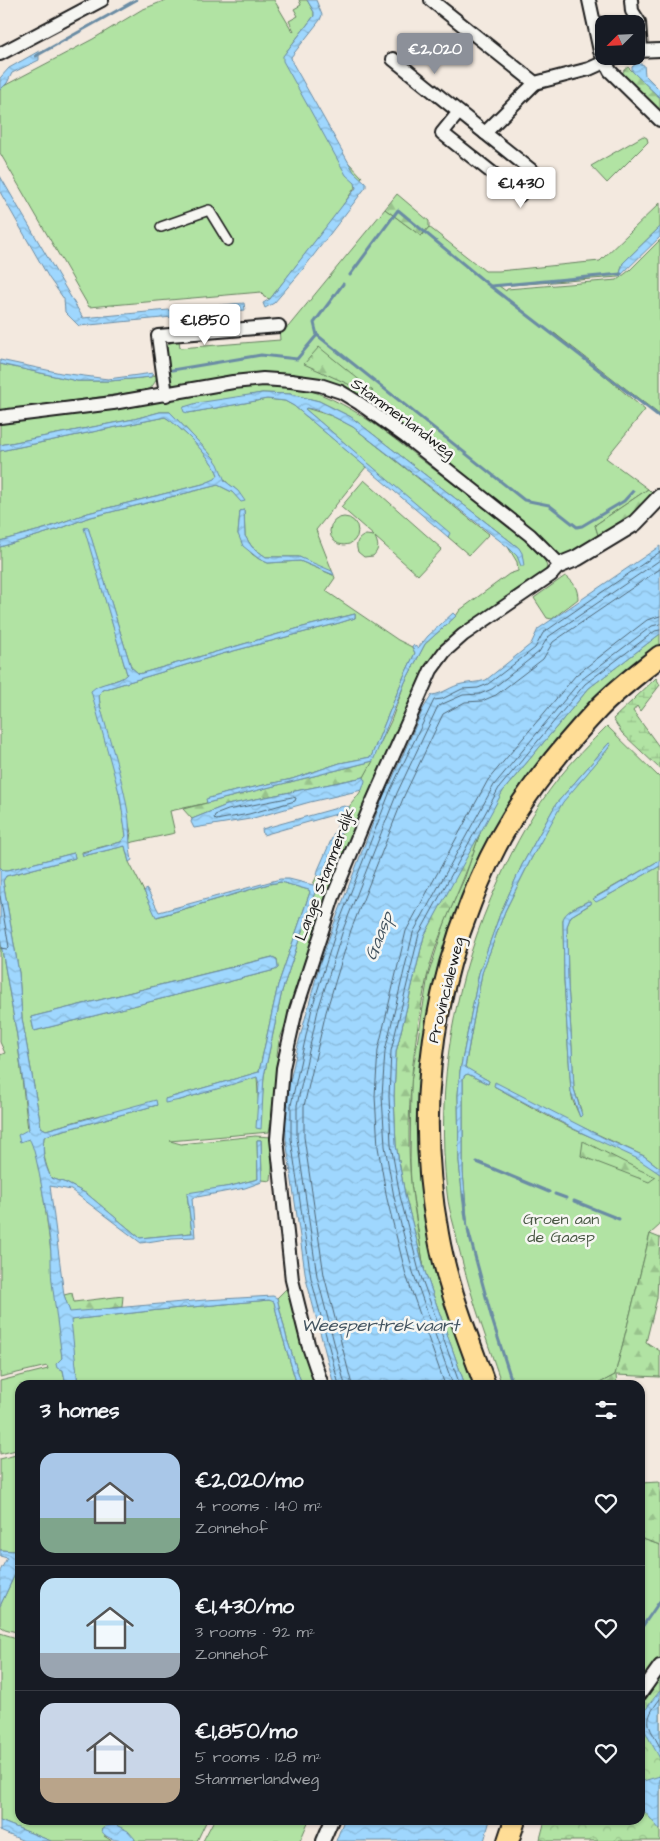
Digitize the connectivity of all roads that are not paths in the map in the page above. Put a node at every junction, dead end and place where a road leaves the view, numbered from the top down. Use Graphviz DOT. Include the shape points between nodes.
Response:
graph roads {
  1 [pos="102,0"];
  2 [pos="431,0"];
  3 [pos="589,0"];
  4 [pos="632,0"];
  5 [pos="635,15"];
  6 [pos="595,28"];
  7 [pos="645,50"];
  8 [pos="660,50"];
  9 [pos="0,54"];
  10 [pos="394,59"];
  11 [pos="598,65"];
  12 [pos="607,65"];
  13 [pos="535,83"];
  14 [pos="459,112"];
  15 [pos="660,120"];
  16 [pos="486,133"];
  17 [pos="161,227"];
  18 [pos="228,241"];
  19 [pos="279,326"];
  20 [pos="166,395"];
  21 [pos="0,417"];
  22 [pos="660,496"];
  23 [pos="560,565"];
  24 [pos="660,656"];
  25 [pos="320,1380"];
  26 [pos="483,1380"];
  27 [pos="660,1666"];
  28 [pos="645,1687"];
  29 [pos="330,1825"];
  30 [pos="505,1825"];
  31 [pos="513,1825"];
  32 [pos="323,1841"];
  33 [pos="501,1841"];
  34 [pos="508,1841"];
  1 -- 9 [label="street"];
  2 -- 13 [label="street"];
  3 -- 6 [label="street"];
  4 -- 5 [label="street"];
  7 -- 8 [label="street"];
  10 -- 14 [label="street"];
  11 -- 13 [label="street"];
  12 -- 15 [label="street"];
  13 -- 16 [label="street"];
  14 -- 16 [label="street"];
  14 -- 16 [label="street" via="442,133 520,195 536,174"];
  17 -- 18 [label="street" via="209,210"];
  19 -- 20 [label="street" via="158,336"];
  20 -- 21 [label="street, Stammerlandweg"];
  20 -- 23 [label="street, Stammerlandweg" via="263,379 305,382 341,392 406,437 530,535"];
  22 -- 23 [label="street, Lange Stammerdijk" via="635,524"];
  23 -- 25 [label="street, Lange Stammerdijk" via="551,575 463,635 431,670 333,897 296,1010 283,1068 277,1139 292,1280"];
  24 -- 26 [label="main road, Provincialeweg" via="599,708 512,818 479,881 465,917 436,1019 427,1115 431,1192 455,1303"];
  27 -- 28 [label="street"];
  29 -- 32 [label="street"];
  30 -- 33 [label="main road"];
  31 -- 34 [label="main road"];
}
